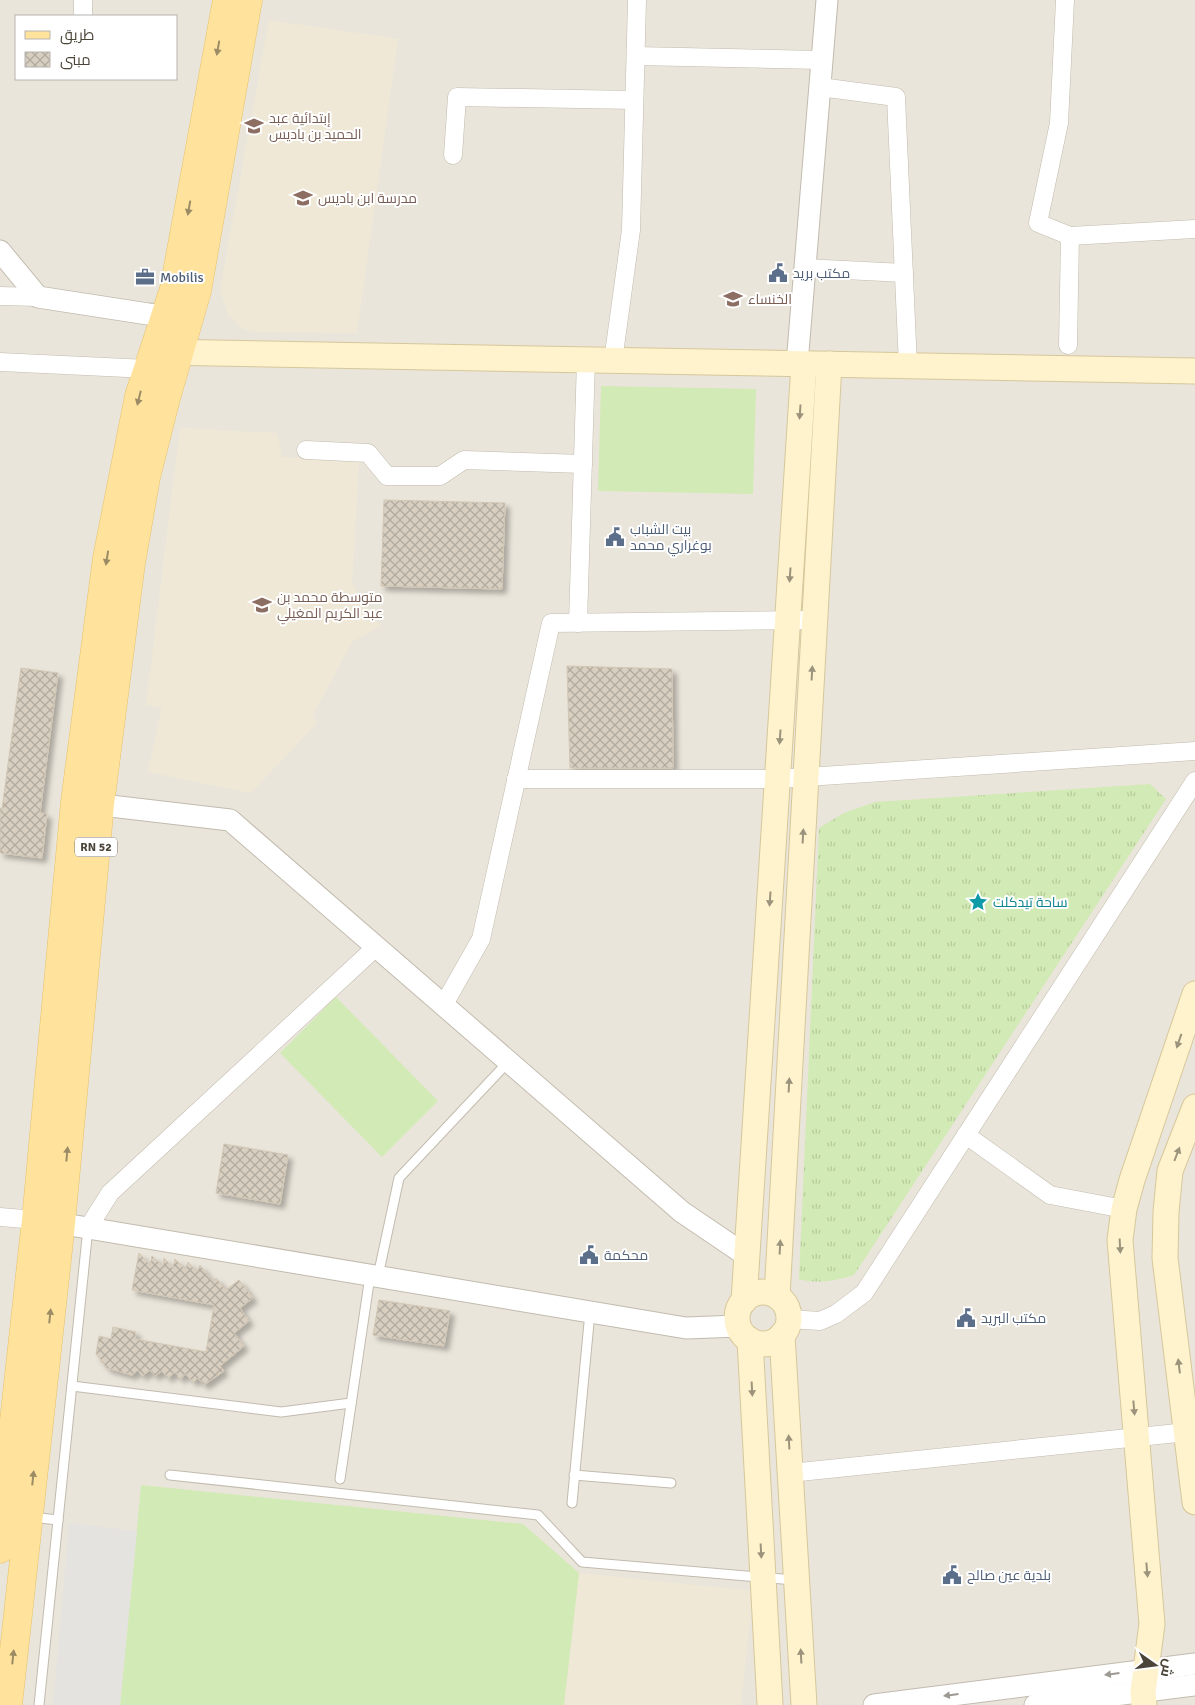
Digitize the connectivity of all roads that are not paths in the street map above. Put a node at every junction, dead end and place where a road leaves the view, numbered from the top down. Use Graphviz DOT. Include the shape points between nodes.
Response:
graph roads {
  1 [pos="83,0"];
  2 [pos="227,0"];
  3 [pos="248,0"];
  4 [pos="637,0"];
  5 [pos="827,0"];
  6 [pos="1066,0"];
  7 [pos="84,15"];
  8 [pos="636,56"];
  9 [pos="822,60"];
  10 [pos="820,87"];
  11 [pos="634,100"];
  12 [pos="453,155"];
  13 [pos="1195,229"];
  14 [pos="1070,236"];
  15 [pos="0,251"];
  16 [pos="805,268"];
  17 [pos="904,273"];
  18 [pos="0,296"];
  19 [pos="38,297"];
  20 [pos="178,316"];
  21 [pos="1068,345"];
  22 [pos="160,358"];
  23 [pos="586,360"];
  24 [pos="612,360"];
  25 [pos="0,362"];
  26 [pos="800,364"];
  27 [pos="829,364"];
  28 [pos="908,366"];
  29 [pos="1195,371"];
  30 [pos="306,450"];
  31 [pos="583,464"];
  32 [pos="815,620"];
  33 [pos="787,621"];
  34 [pos="578,623"];
  35 [pos="1195,751"];
  36 [pos="806,777"];
  37 [pos="516,779"];
  38 [pos="777,779"];
  39 [pos="1195,781"];
  40 [pos="87,803"];
  41 [pos="376,947"];
  42 [pos="1193,1005"];
  43 [pos="443,1006"];
  44 [pos="508,1062"];
  45 [pos="1195,1107"];
  46 [pos="966,1135"];
  47 [pos="1132,1180"];
  48 [pos="1168,1186"];
  49 [pos="1124,1209"];
  50 [pos="0,1217"];
  51 [pos="48,1222"];
  52 [pos="88,1228"];
  53 [pos="747,1256"];
  54 [pos="374,1276"];
  55 [pos="777,1296"];
  56 [pos="744,1301"];
  57 [pos="590,1312"];
  58 [pos="786,1327"];
  59 [pos="744,1333"];
  60 [pos="72,1386"];
  61 [pos="351,1403"];
  62 [pos="1186,1432"];
  63 [pos="1136,1437"];
  64 [pos="790,1473"];
  65 [pos="170,1475"];
  66 [pos="574,1476"];
  67 [pos="340,1479"];
  68 [pos="671,1483"];
  69 [pos="1195,1502"];
  70 [pos="572,1503"];
  71 [pos="11,1515"];
  72 [pos="58,1520"];
  73 [pos="0,1549"];
  74 [pos="763,1577"];
  75 [pos="796,1580"];
  76 [pos="1195,1664"];
  77 [pos="1195,1686"];
  78 [pos="1144,1689"];
  79 [pos="8,1705"];
  80 [pos="39,1705"];
  81 [pos="770,1705"];
  82 [pos="804,1705"];
  83 [pos="874,1705"];
  84 [pos="1035,1705"];
  1 -- 7 [label="street"];
  2 -- 20 [label="main road, RN 52, one-way" via="174,289"];
  3 -- 20 [label="main road, RN 52" via="197,291"];
  4 -- 8 [label="street"];
  5 -- 9 [label="street"];
  6 -- 14 [label="street" via="1059,123 1038,223"];
  8 -- 9 [label="street"];
  8 -- 11 [label="street"];
  9 -- 10 [label="street"];
  10 -- 16 [label="street"];
  10 -- 17 [label="street" via="896,97"];
  11 -- 12 [label="street" via="457,97"];
  11 -- 24 [label="street" via="631,230"];
  13 -- 14 [label="street"];
  14 -- 21 [label="street"];
  15 -- 19 [label="street"];
  16 -- 17 [label="street"];
  16 -- 26 [label="street"];
  17 -- 28 [label="street"];
  18 -- 19 [label="street"];
  19 -- 20 [label="street"];
  20 -- 22 [label="main road, RN 52"];
  22 -- 23 [label="main road"];
  22 -- 25 [label="street"];
  22 -- 40 [label="main road, RN 52" via="166,398 144,486"];
  22 -- 40 [label="main road, RN 52, one-way" via="139,396 107,558"];
  23 -- 24 [label="main road"];
  23 -- 31 [label="street"];
  24 -- 26 [label="main road"];
  26 -- 27 [label="main road"];
  26 -- 33 [label="main road, one-way"];
  27 -- 28 [label="main road"];
  27 -- 32 [label="main road"];
  28 -- 29 [label="main road"];
  30 -- 31 [label="street" via="368,453 387,476 440,476 464,460"];
  31 -- 34 [label="street"];
  32 -- 33 [label="street"];
  36 -- 32 [label="main road, one-way"];
  33 -- 34 [label="street"];
  33 -- 38 [label="main road, one-way"];
  34 -- 37 [label="street" via="551,623"];
  35 -- 36 [label="street"];
  36 -- 38 [label="street"];
  55 -- 36 [label="main road, one-way"];
  37 -- 38 [label="street"];
  37 -- 43 [label="street" via="480,939"];
  38 -- 53 [label="main road, one-way"];
  39 -- 46 [label="street"];
  40 -- 41 [label="street" via="230,820"];
  40 -- 51 [label="main road, RN 52"];
  41 -- 43 [label="street"];
  41 -- 52 [label="street" via="110,1193"];
  42 -- 47 [label="main road, one-way"];
  43 -- 44 [label="street"];
  44 -- 53 [label="street" via="682,1212"];
  44 -- 54 [label="lane" via="399,1178"];
  48 -- 45 [label="main road, one-way" via="1170,1171"];
  46 -- 49 [label="street" via="1050,1195"];
  46 -- 58 [label="street" via="864,1293 836,1314 820,1321"];
  47 -- 48 [label="main road"];
  47 -- 49 [label="main road"];
  62 -- 48 [label="main road, one-way" via="1165,1258"];
  49 -- 63 [label="main road, one-way" via="1120,1240"];
  50 -- 51 [label="street"];
  51 -- 52 [label="street"];
  51 -- 71 [label="main road, RN 52"];
  52 -- 54 [label="street"];
  52 -- 60 [label="lane"];
  53 -- 56 [label="main road"];
  54 -- 57 [label="street"];
  54 -- 61 [label="lane"];
  55 -- 56 [label="main road" via="760,1293"];
  55 -- 58 [label="main road" via="788,1310"];
  56 -- 59 [label="main road" via="738,1317"];
  57 -- 59 [label="street" via="686,1328"];
  57 -- 66 [label="lane"];
  58 -- 59 [label="main road" via="775,1341 767,1344 758,1344"];
  64 -- 58 [label="main road, one-way"];
  59 -- 74 [label="main road, one-way"];
  60 -- 61 [label="lane" via="281,1412"];
  60 -- 72 [label="lane"];
  61 -- 67 [label="lane"];
  62 -- 63 [label="street"];
  62 -- 69 [label="main road"];
  63 -- 64 [label="street"];
  63 -- 78 [label="main road, one-way" via="1152,1624"];
  64 -- 75 [label="main road"];
  65 -- 74 [label="lane" via="538,1515 582,1562"];
  66 -- 68 [label="lane"];
  66 -- 70 [label="lane"];
  71 -- 72 [label="lane"];
  71 -- 73 [label="main road, RN 52"];
  79 -- 71 [label="main road, RN 52, one-way"];
  72 -- 80 [label="lane"];
  74 -- 75 [label="lane"];
  74 -- 81 [label="main road"];
  82 -- 75 [label="main road, one-way"];
  76 -- 78 [label="street"];
  77 -- 78 [label="street"];
  78 -- 83 [label="street, one-way"];
  78 -- 84 [label="street"];
}
